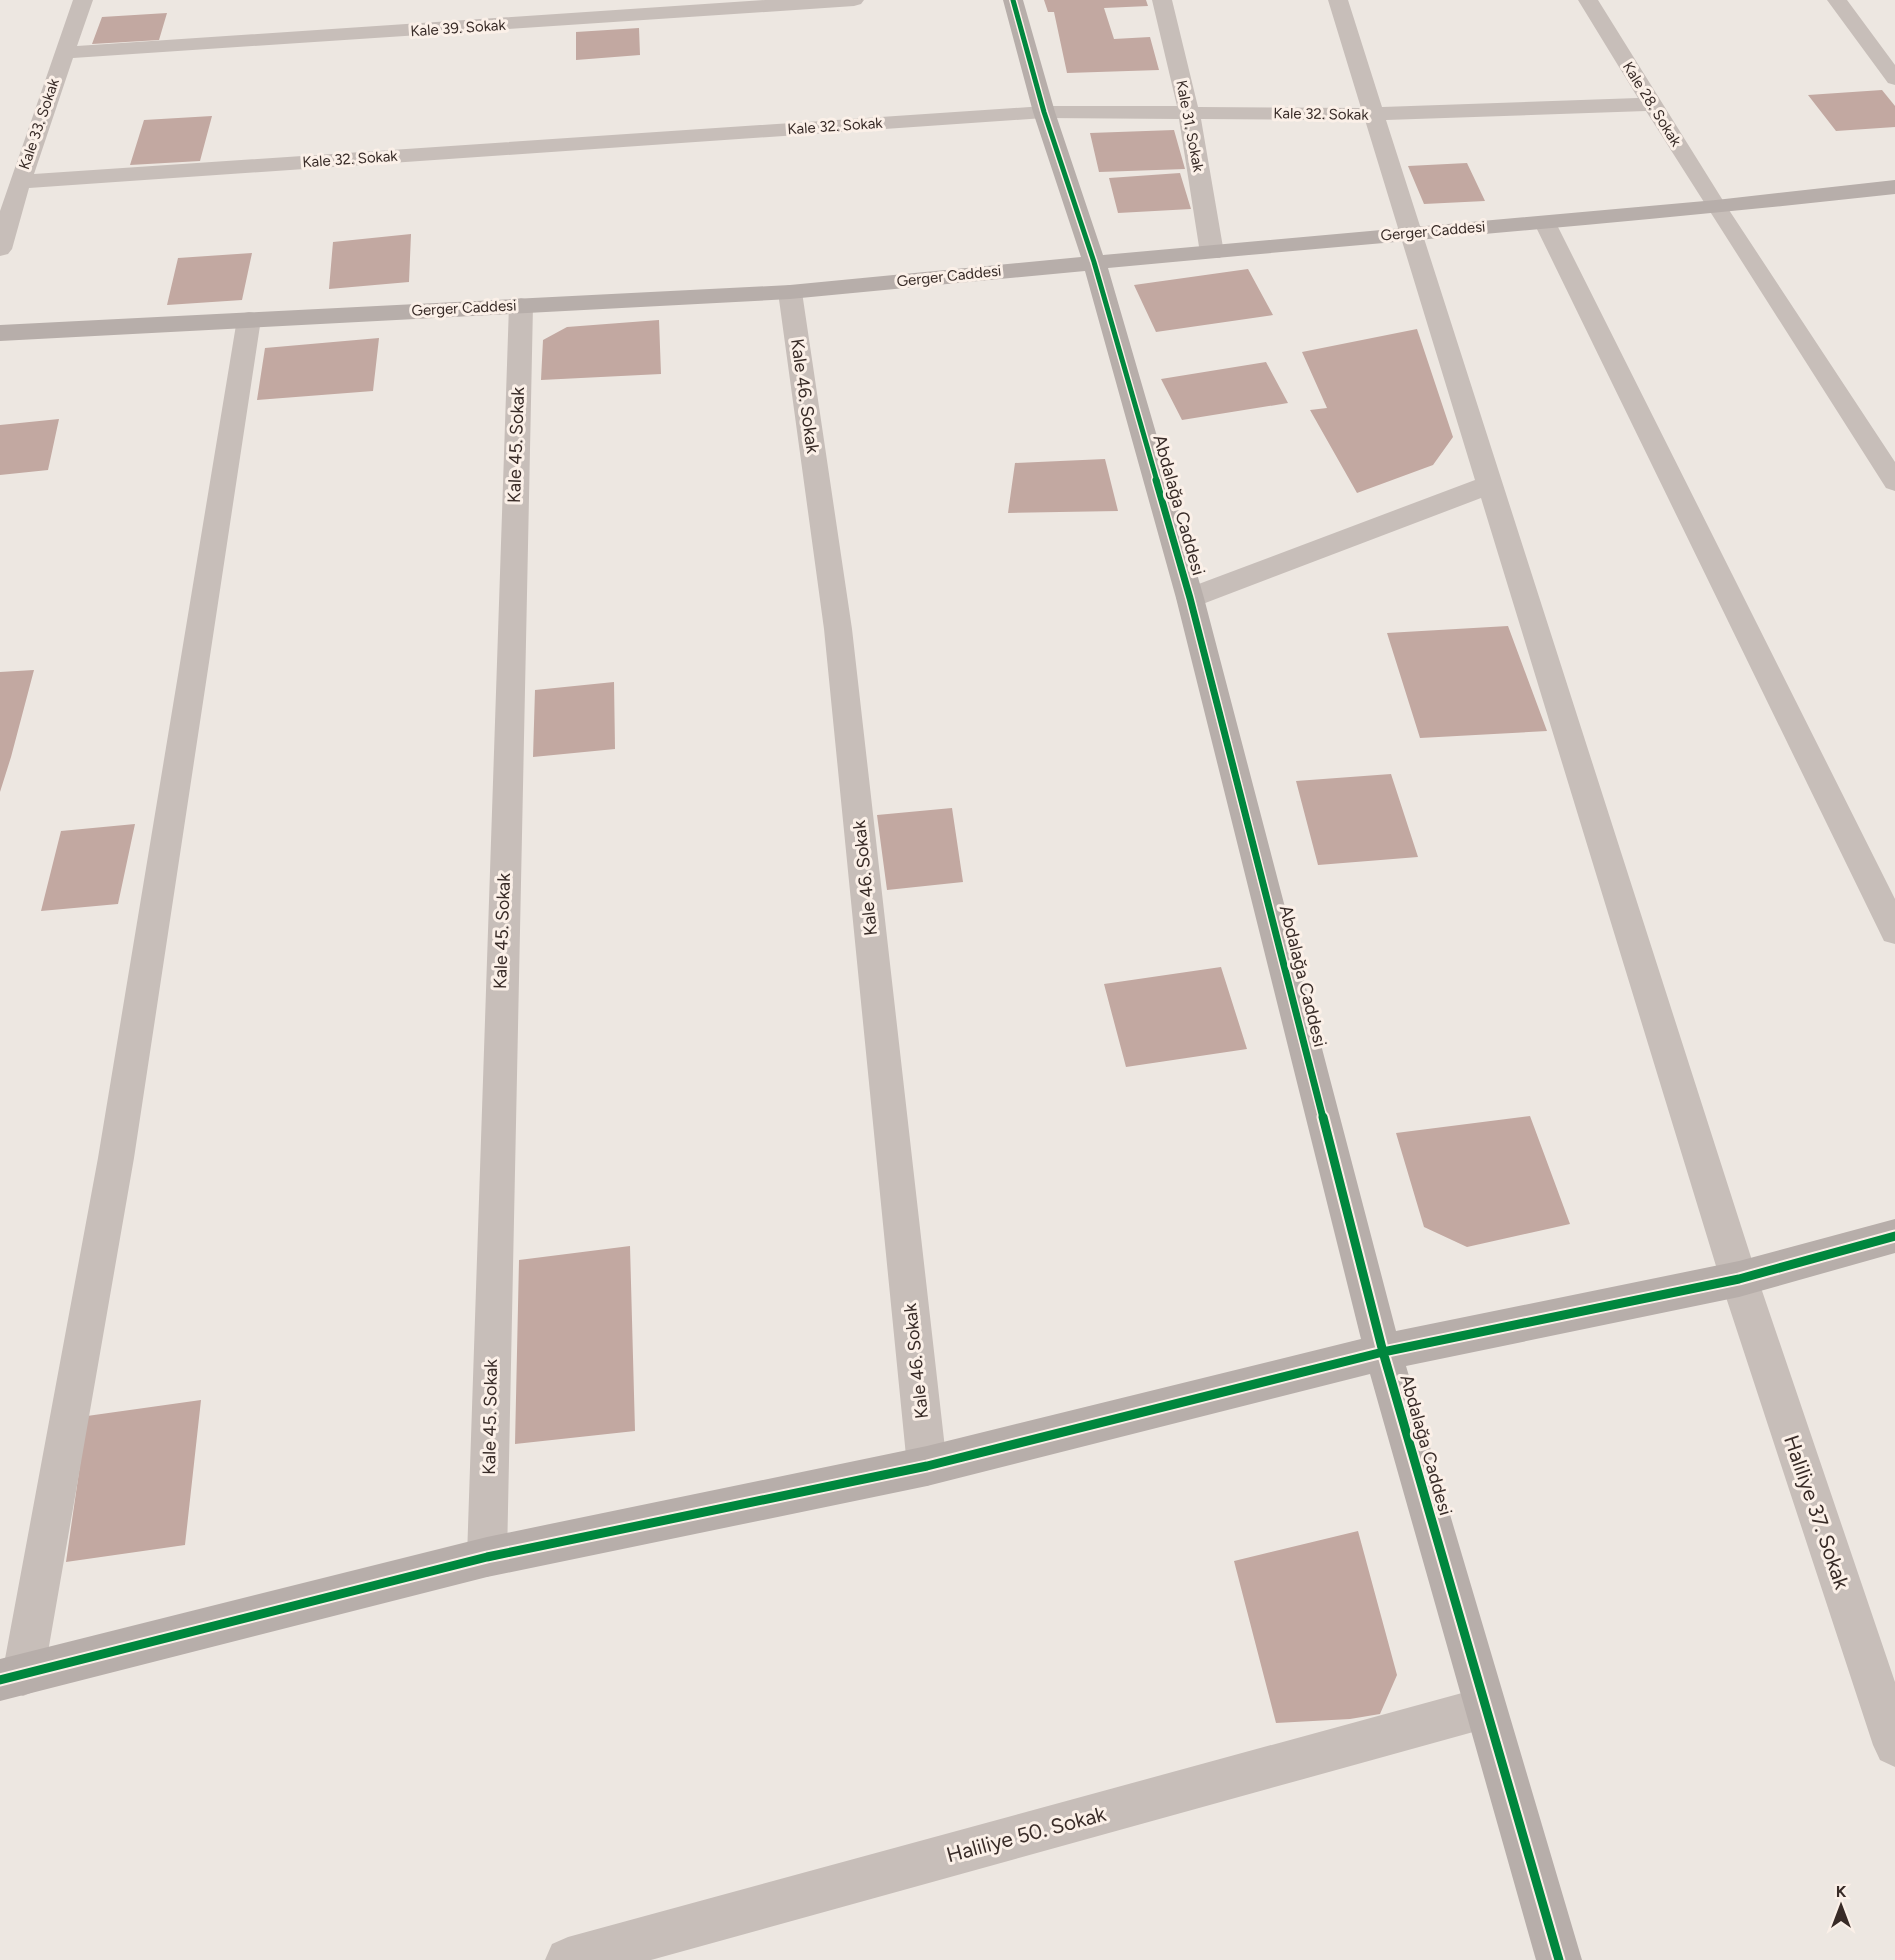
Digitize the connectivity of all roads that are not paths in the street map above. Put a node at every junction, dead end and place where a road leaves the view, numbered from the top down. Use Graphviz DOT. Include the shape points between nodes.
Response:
graph roads {
  1 [pos="83,0"];
  2 [pos="854,0"];
  3 [pos="1013,0"];
  4 [pos="1162,0"];
  5 [pos="1338,0"];
  6 [pos="1588,0"];
  7 [pos="1837,0"];
  8 [pos="63,53"];
  9 [pos="1895,79"];
  10 [pos="1652,104"];
  11 [pos="1044,112"];
  12 [pos="1189,112"];
  13 [pos="1374,114"];
  14 [pos="20,182"];
  15 [pos="1895,187"];
  16 [pos="1716,207"];
  17 [pos="1545,223"];
  18 [pos="1413,232"];
  19 [pos="0,249"];
  20 [pos="1212,254"];
  21 [pos="1094,262"];
  22 [pos="790,292"];
  23 [pos="521,305"];
  24 [pos="249,319"];
  25 [pos="0,333"];
  26 [pos="1895,482"];
  27 [pos="1491,484"];
  28 [pos="1190,598"];
  29 [pos="1895,931"];
  30 [pos="1895,1236"];
  31 [pos="1739,1279"];
  32 [pos="1383,1352"];
  33 [pos="927,1466"];
  34 [pos="487,1557"];
  35 [pos="11,1678"];
  36 [pos="1484,1708"];
  37 [pos="1895,1745"];
  38 [pos="568,1960"];
  39 [pos="1559,1960"];
  1 -- 8 [label="street, Kale 33. Sokak"];
  2 -- 8 [label="street, Kale 39. Sokak"];
  3 -- 11 [label="street, Abdalağa Caddesi"];
  4 -- 12 [label="street, Kale 31. Sokak"];
  5 -- 13 [label="street, Haliliye 37. Sokak"];
  6 -- 10 [label="street, Kale 28. Sokak"];
  7 -- 9 [label="street"];
  8 -- 14 [label="street, Kale 33. Sokak"];
  10 -- 13 [label="street, Kale 32. Sokak"];
  10 -- 16 [label="street, Kale 28. Sokak"];
  11 -- 12 [label="street, Kale 32. Sokak"];
  11 -- 14 [label="street, Kale 32. Sokak"];
  11 -- 21 [label="street, Abdalağa Caddesi"];
  12 -- 13 [label="street, Kale 32. Sokak"];
  12 -- 20 [label="street, Kale 31. Sokak"];
  13 -- 18 [label="street, Haliliye 37. Sokak"];
  14 -- 19 [label="street, Kale 33. Sokak"];
  15 -- 16 [label="street, Gerger Caddesi"];
  16 -- 17 [label="street, Gerger Caddesi"];
  16 -- 26 [label="street, Kale 28. Sokak"];
  17 -- 18 [label="street, Gerger Caddesi"];
  17 -- 29 [label="street"];
  18 -- 20 [label="street, Gerger Caddesi"];
  18 -- 27 [label="street, Haliliye 37. Sokak"];
  20 -- 21 [label="street, Gerger Caddesi"];
  21 -- 22 [label="street, Gerger Caddesi"];
  21 -- 28 [label="street, Abdalağa Caddesi"];
  22 -- 23 [label="street, Gerger Caddesi"];
  22 -- 33 [label="street, Kale 46. Sokak" via="838,630"];
  23 -- 24 [label="street, Gerger Caddesi"];
  23 -- 34 [label="street, Kale 45. Sokak"];
  24 -- 25 [label="street, Gerger Caddesi"];
  24 -- 35 [label="street" via="116,1158"];
  27 -- 28 [label="street"];
  27 -- 31 [label="street, Haliliye 37. Sokak"];
  28 -- 32 [label="street, Abdalağa Caddesi"];
  30 -- 31 [label="street"];
  31 -- 32 [label="street"];
  31 -- 37 [label="street, Haliliye 37. Sokak"];
  32 -- 33 [label="street"];
  32 -- 36 [label="street, Abdalağa Caddesi"];
  33 -- 34 [label="street"];
  34 -- 35 [label="street"];
  36 -- 38 [label="street, Haliliye 50. Sokak"];
  36 -- 39 [label="street, Abdalağa Caddesi"];
}
